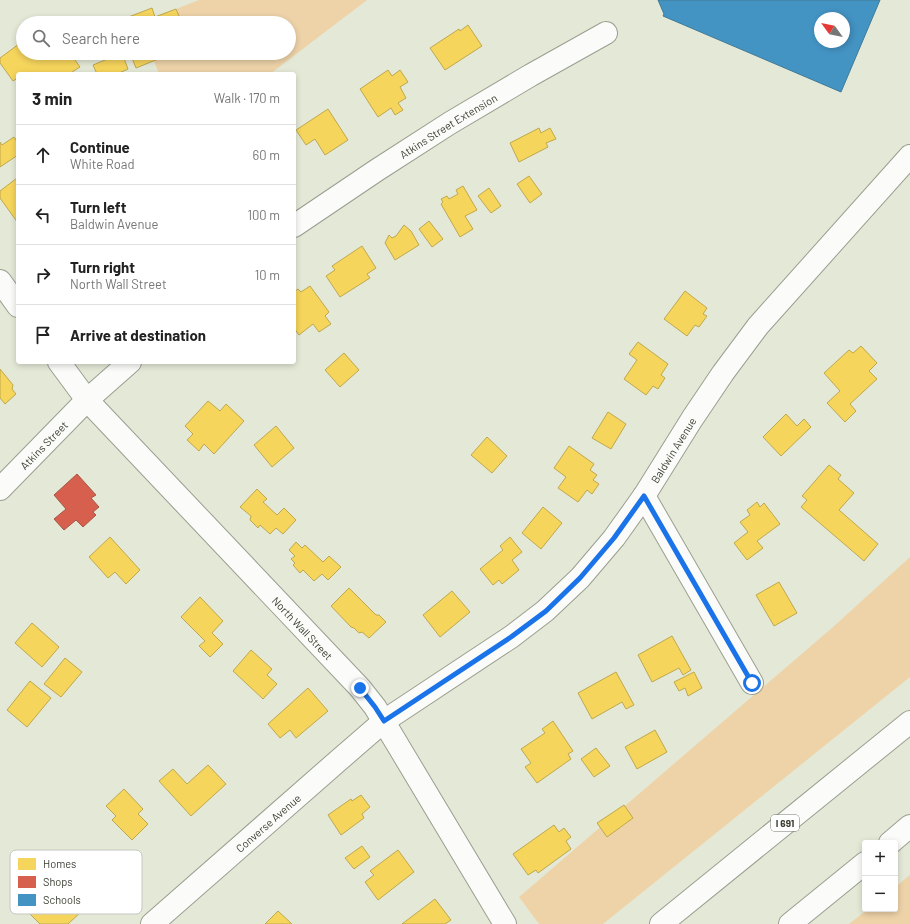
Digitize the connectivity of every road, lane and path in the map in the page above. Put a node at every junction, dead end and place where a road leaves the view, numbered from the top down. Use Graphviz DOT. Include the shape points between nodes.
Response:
graph roads {
  1 [pos="606,33"];
  2 [pos="908,163"];
  3 [pos="296,225"];
  4 [pos="0,281"];
  5 [pos="16,303"];
  6 [pos="60,364"];
  7 [pos="128,364"];
  8 [pos="87,400"];
  9 [pos="0,489"];
  10 [pos="644,496"];
  11 [pos="752,683"];
  12 [pos="384,721"];
  13 [pos="910,722"];
  14 [pos="910,826"];
  15 [pos="894,840"];
  16 [pos="862,865"];
  17 [pos="152,924"];
  18 [pos="505,924"];
  19 [pos="661,924"];
  20 [pos="790,924"];
  1 -- 3 [label="main road, Atkins Street Extension" via="450,123"];
  2 -- 10 [label="main road, Baldwin Avenue" via="758,326 692,419"];
  4 -- 5 [label="main road"];
  6 -- 8 [label="main road, North Wall Street"];
  7 -- 8 [label="main road"];
  8 -- 9 [label="main road, Atkins Street"];
  8 -- 12 [label="main road, North Wall Street" via="360,688"];
  10 -- 11 [label="main road"];
  10 -- 12 [label="main road, Baldwin Avenue" via="614,538 580,578 546,611"];
  12 -- 17 [label="main road, Converse Avenue"];
  12 -- 18 [label="main road, North Wall Street"];
  13 -- 19 [label="main road, I 691"];
  14 -- 15 [label="main road"];
  16 -- 20 [label="main road"];
}
